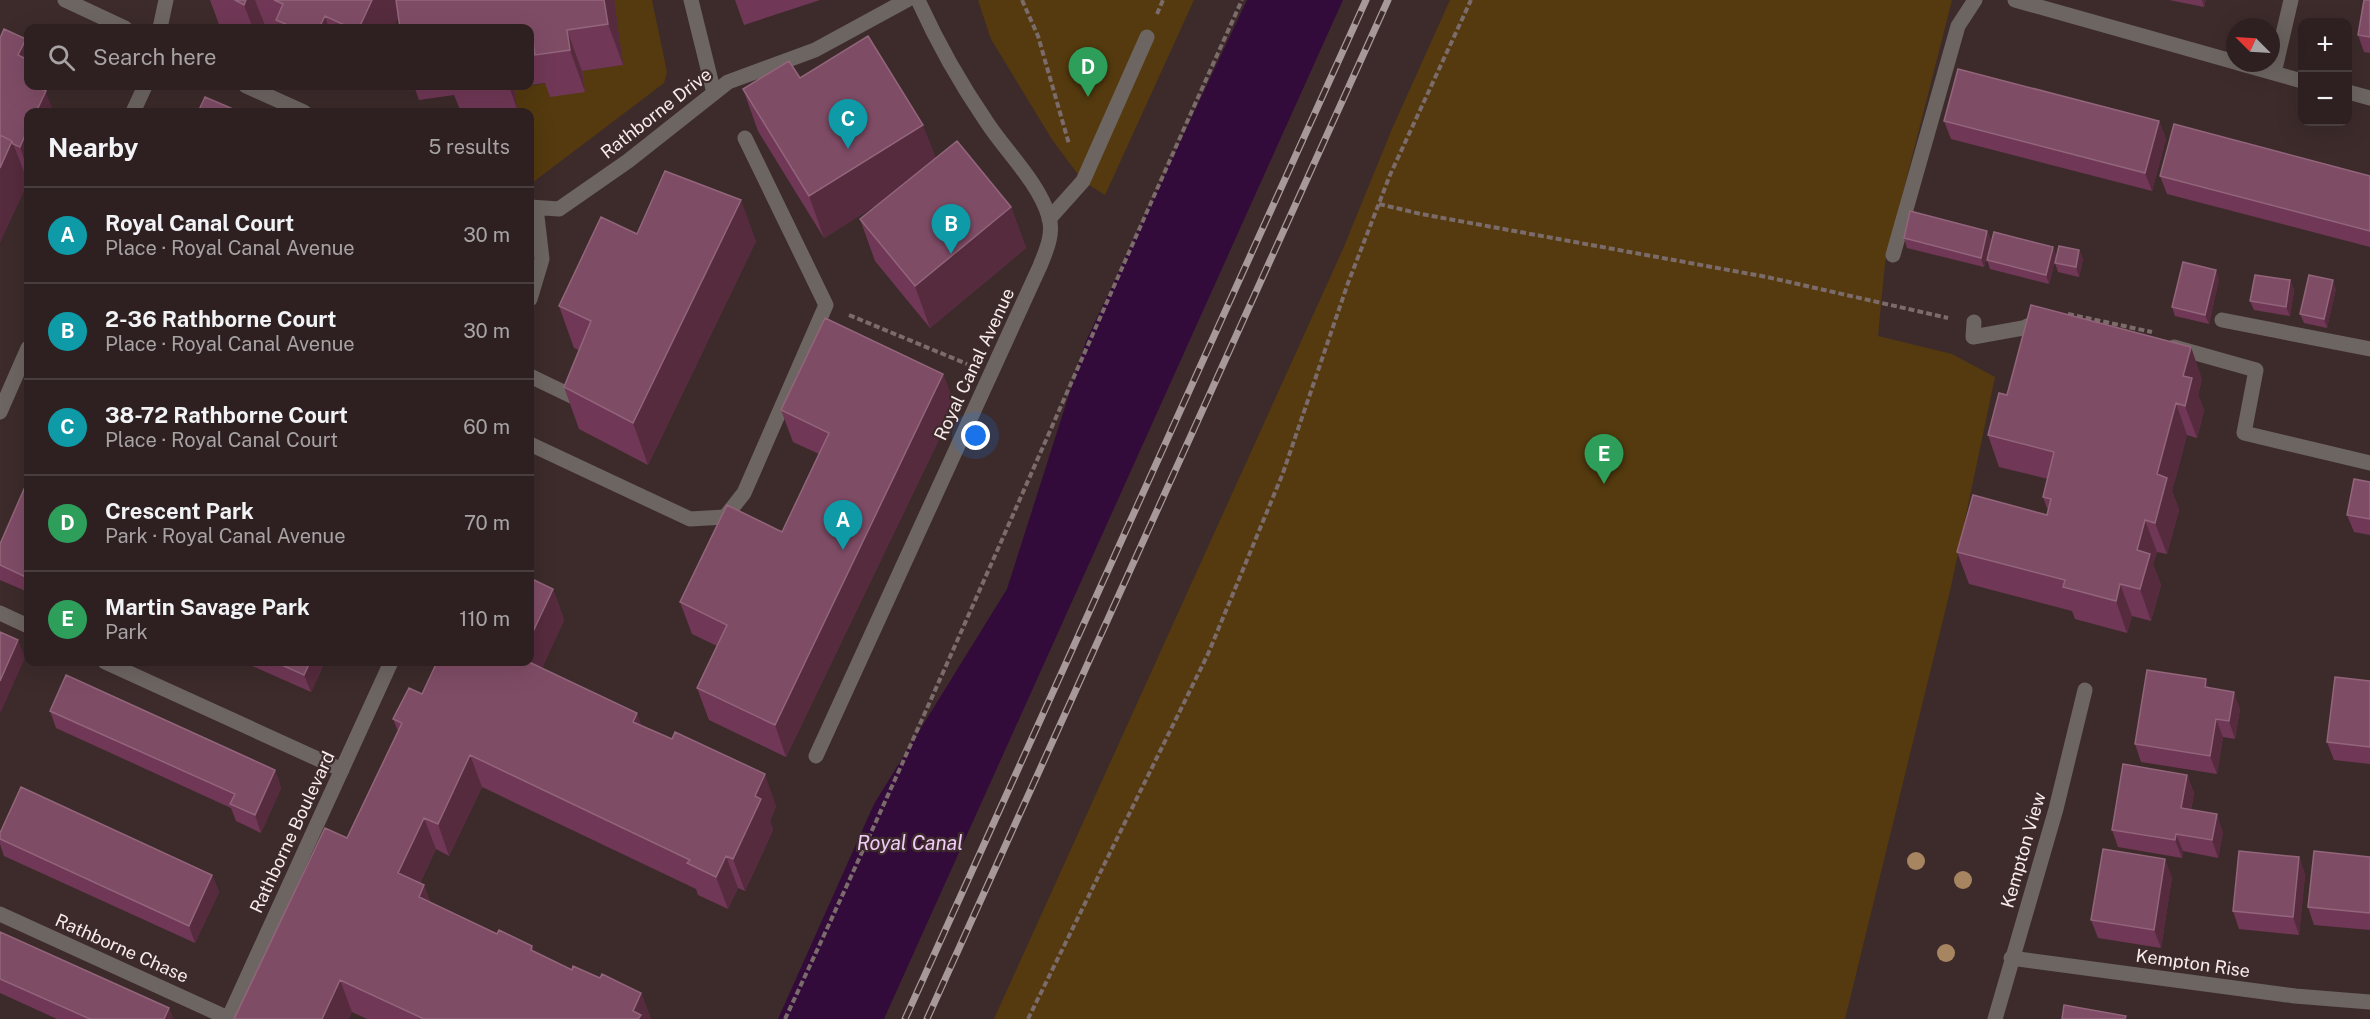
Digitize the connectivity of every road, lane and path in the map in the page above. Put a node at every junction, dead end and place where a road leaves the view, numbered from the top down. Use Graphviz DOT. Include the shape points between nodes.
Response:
graph roads {
  1 [pos="64,0"];
  2 [pos="166,0"];
  3 [pos="691,0"];
  4 [pos="907,0"];
  5 [pos="918,0"];
  6 [pos="1022,0"];
  7 [pos="1242,0"];
  8 [pos="1471,0"];
  9 [pos="1975,0"];
  10 [pos="2015,0"];
  11 [pos="2291,0"];
  12 [pos="116,24"];
  13 [pos="161,24"];
  14 [pos="1147,37"];
  15 [pos="2226,60"];
  16 [pos="2270,72"];
  17 [pos="2274,73"];
  18 [pos="2298,80"];
  19 [pos="144,90"];
  20 [pos="255,90"];
  21 [pos="714,93"];
  22 [pos="2352,93"];
  23 [pos="2370,98"];
  24 [pos="136,108"];
  25 [pos="295,108"];
  26 [pos="745,138"];
  27 [pos="1083,181"];
  28 [pos="1378,204"];
  29 [pos="534,208"];
  30 [pos="534,214"];
  31 [pos="1049,219"];
  32 [pos="1893,255"];
  33 [pos="534,286"];
  34 [pos="826,306"];
  35 [pos="2061,316"];
  36 [pos="2222,321"];
  37 [pos="1974,322"];
  38 [pos="2160,339"];
  39 [pos="2370,349"];
  40 [pos="24,357"];
  41 [pos="990,374"];
  42 [pos="534,378"];
  43 [pos="582,401"];
  44 [pos="0,412"];
  45 [pos="534,446"];
  46 [pos="2370,463"];
  47 [pos="0,613"];
  48 [pos="24,624"];
  49 [pos="114,666"];
  50 [pos="389,666"];
  51 [pos="2085,690"];
  52 [pos="816,756"];
  53 [pos="342,770"];
  54 [pos="0,914"];
  55 [pos="2011,958"];
  56 [pos="2370,1002"];
  57 [pos="228,1018"];
  58 [pos="785,1019"];
  59 [pos="1028,1019"];
  60 [pos="1995,1019"];
  1 -- 12 [label="street"];
  2 -- 13 [label="street"];
  3 -- 21 [label="street"];
  4 -- 21 [label="street, Rathborne Drive" via="815,50 728,82"];
  5 -- 31 [label="street, Royal Canal Avenue" via="968,92 1038,193"];
  6 -- 27 [label="path" via="1038,36"];
  7 -- 58 [label="path" via="976,601"];
  8 -- 28 [label="path"];
  9 -- 32 [label="street" via="1958,26"];
  10 -- 15 [label="street"];
  11 -- 17 [label="street"];
  14 -- 27 [label="street"];
  16 -- 17 [label="street"];
  17 -- 18 [label="street"];
  19 -- 24 [label="street"];
  20 -- 25 [label="street"];
  21 -- 29 [label="street, Rathborne Drive" via="559,209"];
  22 -- 23 [label="street"];
  26 -- 34 [label="street"];
  27 -- 31 [label="street"];
  28 -- 37 [label="path" via="1767,277"];
  28 -- 59 [label="path" via="1283,473 1208,654"];
  30 -- 33 [label="street" via="542,259"];
  31 -- 41 [label="street, Royal Canal Avenue" via="1051,237 1040,266"];
  34 -- 41 [label="path"];
  34 -- 45 [label="street" via="744,493 725,517 690,519"];
  35 -- 37 [label="street" via="1973,337"];
  35 -- 38 [label="path" via="2096,318"];
  36 -- 39 [label="street"];
  38 -- 46 [label="street" via="2256,370 2244,433"];
  40 -- 44 [label="street"];
  41 -- 52 [label="street, Royal Canal Avenue"];
  42 -- 43 [label="street"];
  47 -- 48 [label="street"];
  49 -- 53 [label="street"];
  50 -- 53 [label="street, Rathborne Boulevard"];
  51 -- 55 [label="street, Kempton View" via="2056,809"];
  53 -- 57 [label="street, Rathborne Boulevard"];
  54 -- 57 [label="street, Rathborne Chase"];
  55 -- 56 [label="street, Kempton Rise" via="2295,996"];
  55 -- 60 [label="street, Kempton View"];
}
